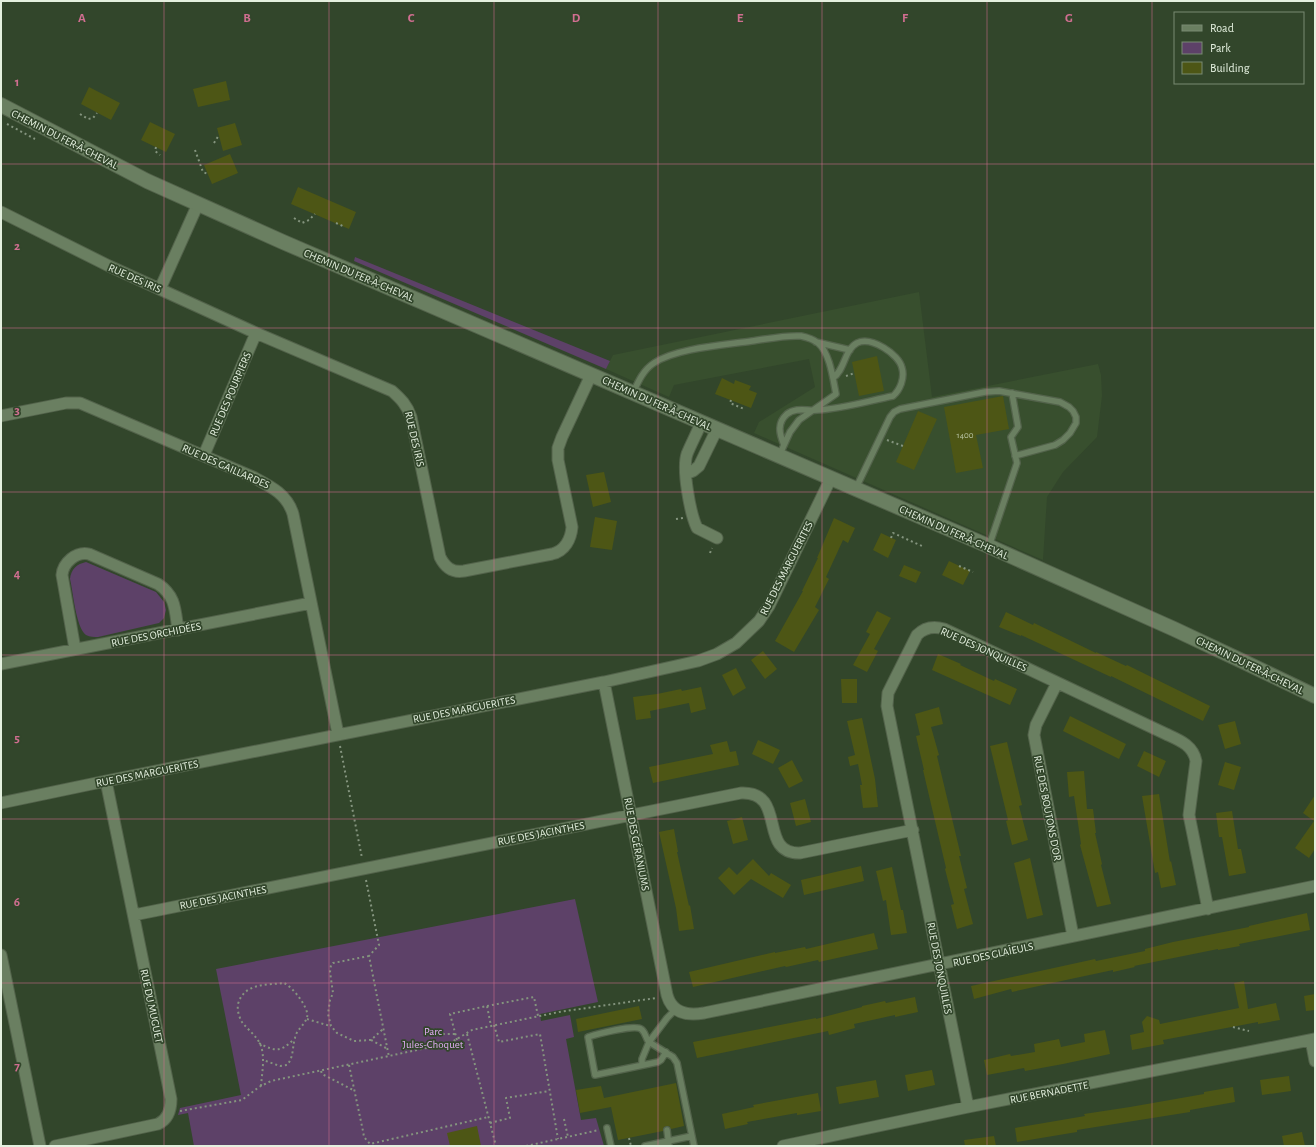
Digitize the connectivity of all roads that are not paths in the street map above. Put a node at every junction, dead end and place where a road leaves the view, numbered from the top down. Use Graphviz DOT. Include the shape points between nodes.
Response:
graph roads {
  1 [pos="1,105"];
  2 [pos="198,204"];
  3 [pos="1,212"];
  4 [pos="160,288"];
  5 [pos="256,333"];
  6 [pos="816,342"];
  7 [pos="850,350"];
  8 [pos="591,375"];
  9 [pos="833,378"];
  10 [pos="633,393"];
  11 [pos="1012,393"];
  12 [pos="813,410"];
  13 [pos="1,416"];
  14 [pos="701,423"];
  15 [pos="717,429"];
  16 [pos="782,450"];
  17 [pos="204,455"];
  18 [pos="1015,456"];
  19 [pos="686,474"];
  20 [pos="831,478"];
  21 [pos="855,489"];
  22 [pos="717,538"];
  23 [pos="989,546"];
  24 [pos="311,603"];
  25 [pos="178,630"];
  26 [pos="75,649"];
  27 [pos="1,664"];
  28 [pos="604,682"];
  29 [pos="1057,683"];
  30 [pos="1315,696"];
  31 [pos="338,739"];
  32 [pos="106,781"];
  33 [pos="1,803"];
  34 [pos="630,814"];
  35 [pos="913,830"];
  36 [pos="1315,886"];
  37 [pos="1208,908"];
  38 [pos="134,915"];
  39 [pos="1073,936"];
  40 [pos="1,955"];
  41 [pos="940,965"];
  42 [pos="674,1008"];
  43 [pos="1313,1039"];
  44 [pos="649,1042"];
  45 [pos="666,1052"];
  46 [pos="1315,1061"];
  47 [pos="642,1065"];
  48 [pos="968,1107"];
  49 [pos="607,1128"];
  50 [pos="667,1130"];
  51 [pos="692,1136"];
  52 [pos="669,1143"];
  53 [pos="40,1146"];
  54 [pos="55,1146"];
  55 [pos="611,1146"];
  56 [pos="644,1146"];
  57 [pos="694,1146"];
  58 [pos="783,1146"];
  1 -- 2 [label="street, CHEMIN DU FER-À-CHEVAL" via="143,179"];
  2 -- 4 [label="street"];
  2 -- 8 [label="street, CHEMIN DU FER-À-CHEVAL"];
  3 -- 4 [label="street, RUE DES IRIS" via="109,266"];
  4 -- 5 [label="street, RUE DES IRIS"];
  5 -- 8 [label="street, RUE DES IRIS" via="392,391 404,402 412,421 440,557 446,566 459,572 552,554 561,550 567,543 572,527 558,460 558,448"];
  5 -- 17 [label="street, RUE DES POURPIERS"];
  6 -- 7 [label="lane"];
  6 -- 9 [label="lane" via="826,354"];
  6 -- 10 [label="lane" via="807,337 796,336 698,349 668,356 646,369"];
  7 -- 9 [label="lane" via="840,371"];
  7 -- 12 [label="lane" via="860,342 871,342 891,354 902,367 903,374 897,393 839,407"];
  8 -- 10 [label="street, CHEMIN DU FER-À-CHEVAL"];
  9 -- 12 [label="lane" via="836,394"];
  10 -- 14 [label="street, CHEMIN DU FER-À-CHEVAL"];
  11 -- 18 [label="lane" via="1018,427 1011,437"];
  11 -- 18 [label="lane" via="1060,402 1069,407 1076,417 1074,428 1064,440"];
  11 -- 21 [label="lane" via="985,392 894,412"];
  12 -- 16 [label="lane" via="794,426"];
  12 -- 16 [label="lane" via="794,410 784,418 780,428"];
  13 -- 17 [label="street, RUE DES GAILLARDES" via="66,403 80,403"];
  14 -- 15 [label="street, CHEMIN DU FER-À-CHEVAL"];
  14 -- 19 [label="street" via="688,453"];
  15 -- 16 [label="street, CHEMIN DU FER-À-CHEVAL"];
  15 -- 19 [label="street" via="699,466"];
  16 -- 20 [label="street, CHEMIN DU FER-À-CHEVAL"];
  17 -- 24 [label="street, RUE DES GAILLARDES" via="268,484 289,503"];
  18 -- 23 [label="lane" via="1017,463"];
  19 -- 22 [label="street" via="696,526"];
  20 -- 21 [label="street, CHEMIN DU FER-À-CHEVAL"];
  20 -- 28 [label="street, RUE DES MARGUERITES" via="769,606 744,636 730,647 705,659"];
  21 -- 23 [label="street, CHEMIN DU FER-À-CHEVAL"];
  23 -- 30 [label="street, CHEMIN DU FER-À-CHEVAL" via="1242,660"];
  24 -- 25 [label="street, RUE DES ORCHIDÉES"];
  24 -- 31 [label="street, RUE DES GAILLARDES"];
  25 -- 26 [label="street, RUE DES ORCHIDÉES"];
  25 -- 26 [label="street" via="173,600 163,587 89,554 81,553 69,561 62,570"];
  26 -- 27 [label="street, RUE DES ORCHIDÉES"];
  28 -- 31 [label="street, RUE DES MARGUERITES"];
  28 -- 34 [label="street, RUE DES GÉRANIUMS"];
  29 -- 35 [label="street, RUE DES JONQUILLES" via="944,629 931,627 917,635 887,698"];
  29 -- 37 [label="street, RUE DES JONQUILLES" via="1188,745 1194,753 1196,761 1189,815"];
  29 -- 39 [label="street, RUE DES BOUTONS D'OR" via="1036,725 1034,736"];
  31 -- 32 [label="street, RUE DES MARGUERITES"];
  32 -- 33 [label="street, RUE DES MARGUERITES"];
  32 -- 38 [label="street, RUE DU MUGUET"];
  34 -- 35 [label="street, RUE DES JACINTHES" via="741,793 753,794 766,803 780,846 796,853"];
  34 -- 38 [label="street, RUE DES JACINTHES"];
  34 -- 42 [label="street, RUE DES GÉRANIUMS" via="667,995"];
  35 -- 41 [label="street, RUE DES JONQUILLES"];
  36 -- 37 [label="street, RUE DES GLAÏEULS"];
  37 -- 39 [label="street, RUE DES GLAÏEULS"];
  38 -- 54 [label="street, RUE DU MUGUET" via="171,1099 170,1110 158,1124"];
  39 -- 41 [label="street, RUE DES GLAÏEULS"];
  40 -- 53 [label="street"];
  41 -- 42 [label="street, RUE DES GLAÏEULS" via="694,1015 685,1014"];
  41 -- 48 [label="street, RUE DES JONQUILLES"];
  42 -- 44 [label="lane"];
  43 -- 46 [label="street"];
  43 -- 48 [label="street, RUE BERNADETTE"];
  44 -- 45 [label="lane"];
  44 -- 47 [label="lane"];
  44 -- 47 [label="lane" via="643,1029 636,1026 588,1037 595,1075"];
  45 -- 47 [label="lane" via="658,1062"];
  45 -- 51 [label="lane" via="673,1057 678,1067"];
  48 -- 58 [label="street, RUE BERNADETTE"];
  49 -- 55 [label="lane"];
  50 -- 52 [label="lane"];
  51 -- 52 [label="lane"];
  51 -- 57 [label="lane"];
  52 -- 56 [label="lane"];
}
